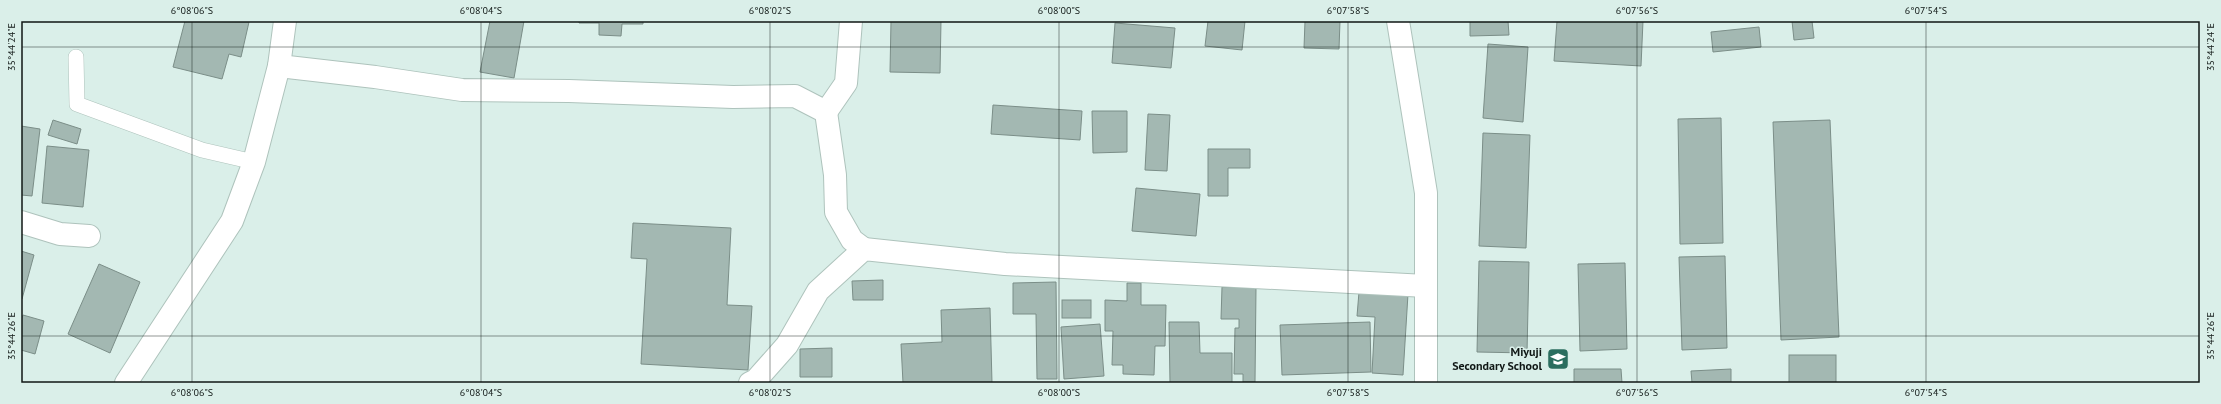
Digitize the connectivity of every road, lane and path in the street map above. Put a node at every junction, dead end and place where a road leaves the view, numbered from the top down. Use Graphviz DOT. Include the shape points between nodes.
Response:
graph roads {
  1 [pos="285,21"];
  2 [pos="851,21"];
  3 [pos="1398,21"];
  4 [pos="76,57"];
  5 [pos="278,66"];
  6 [pos="826,112"];
  7 [pos="254,162"];
  8 [pos="21,222"];
  9 [pos="89,236"];
  10 [pos="864,248"];
  11 [pos="1426,286"];
  12 [pos="126,383"];
  13 [pos="750,383"];
  14 [pos="1426,383"];
  1 -- 5 [label="street"];
  2 -- 6 [label="street" via="846,83"];
  3 -- 11 [label="street" via="1426,193"];
  4 -- 7 [label="lane" via="77,104 202,150"];
  5 -- 6 [label="street" via="462,90 733,97 796,96"];
  5 -- 7 [label="street"];
  6 -- 10 [label="street" via="835,175 836,212 852,240"];
  7 -- 12 [label="street" via="232,221"];
  8 -- 9 [label="street" via="60,234"];
  10 -- 11 [label="street" via="1005,264"];
  10 -- 13 [label="street" via="818,291 787,345 756,380"];
  11 -- 14 [label="street"];
}
